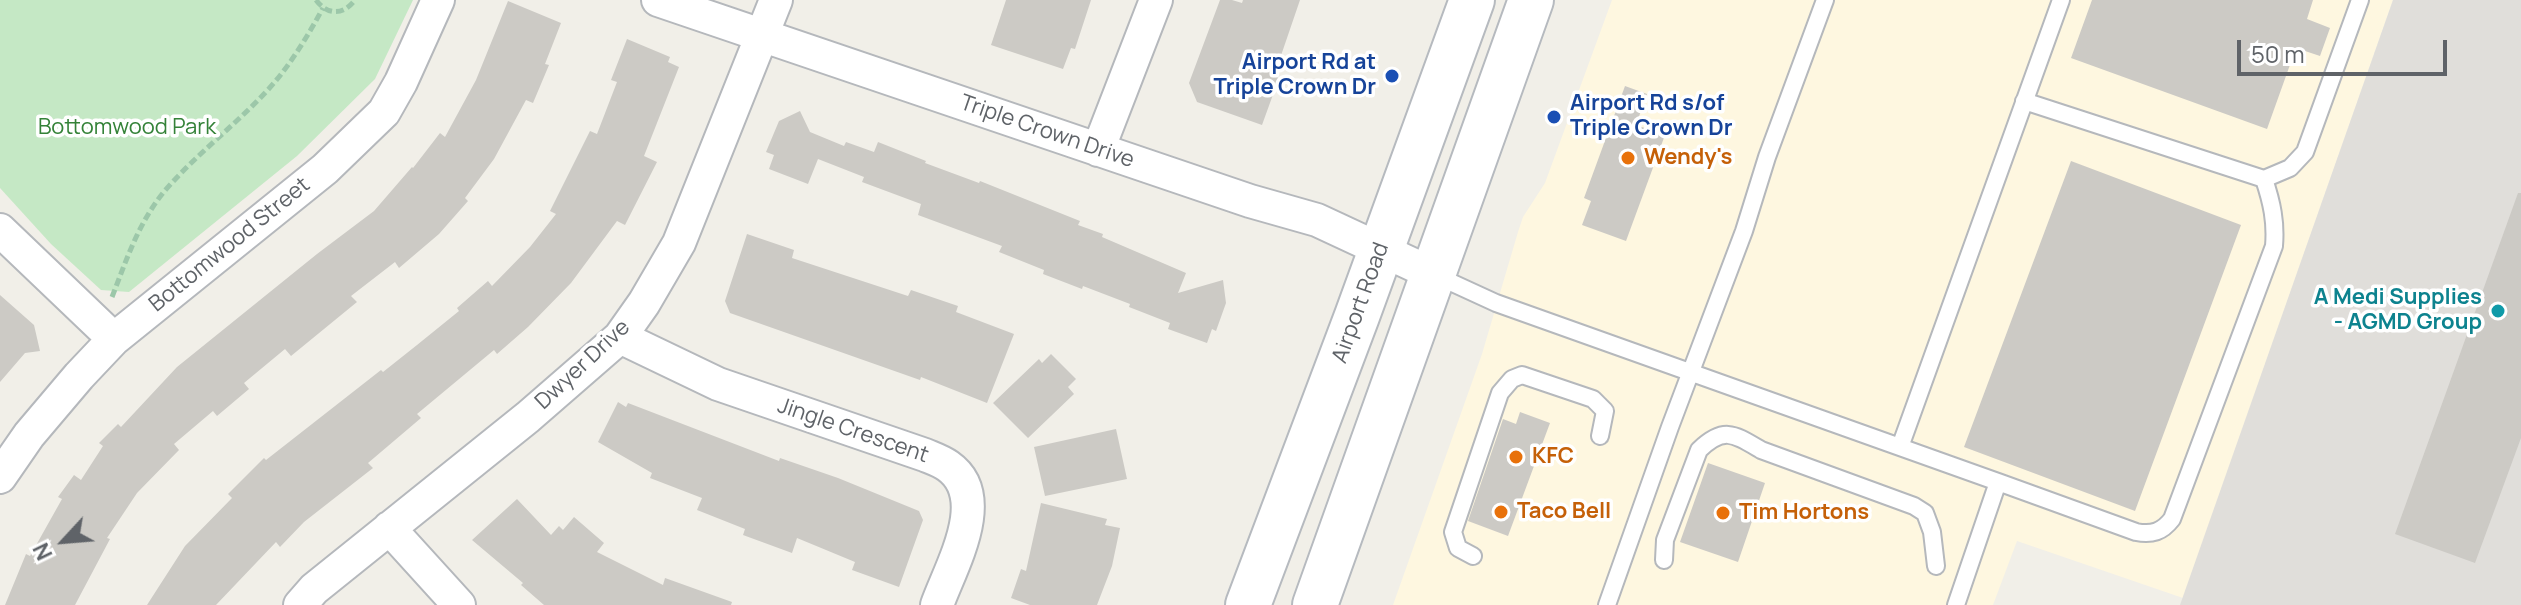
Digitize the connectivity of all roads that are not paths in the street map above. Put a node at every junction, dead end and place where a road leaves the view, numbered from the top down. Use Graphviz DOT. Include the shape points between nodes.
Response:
graph roads {
  1 [pos="438,0"];
  2 [pos="658,0"];
  3 [pos="776,0"];
  4 [pos="1156,0"];
  5 [pos="1472,0"];
  6 [pos="1531,0"];
  7 [pos="1825,0"];
  8 [pos="2061,0"];
  9 [pos="2360,0"];
  10 [pos="763,37"];
  11 [pos="2024,101"];
  12 [pos="1098,150"];
  13 [pos="2264,179"];
  14 [pos="0,230"];
  15 [pos="1381,250"];
  16 [pos="1433,274"];
  17 [pos="620,337"];
  18 [pos="114,339"];
  19 [pos="1690,373"];
  20 [pos="1600,436"];
  21 [pos="1900,447"];
  22 [pos="0,477"];
  23 [pos="1998,482"];
  24 [pos="389,528"];
  25 [pos="1473,556"];
  26 [pos="1664,560"];
  27 [pos="1936,566"];
  28 [pos="1613,603"];
  29 [pos="300,605"];
  30 [pos="459,605"];
  31 [pos="937,605"];
  32 [pos="1248,605"];
  33 [pos="1315,605"];
  34 [pos="1956,605"];
  1 -- 18 [label="street, Bottomwood Street" via="384,112 325,169"];
  2 -- 10 [label="street, Triple Crown Drive"];
  3 -- 10 [label="street, Dwyer Drive"];
  4 -- 12 [label="street"];
  5 -- 15 [label="main road, Airport Road"];
  6 -- 16 [label="main road"];
  7 -- 19 [label="lane"];
  8 -- 11 [label="lane"];
  9 -- 13 [label="lane" via="2305,152 2290,168"];
  10 -- 12 [label="street, Triple Crown Drive"];
  10 -- 17 [label="street, Dwyer Drive" via="679,243"];
  11 -- 13 [label="lane"];
  11 -- 21 [label="lane"];
  12 -- 15 [label="street, Triple Crown Drive" via="1317,220"];
  13 -- 23 [label="lane" via="2273,205 2274,246 2165,527 2157,533 2136,532"];
  14 -- 18 [label="street"];
  15 -- 16 [label="street, Triple Crown Drive"];
  15 -- 32 [label="main road, Airport Road"];
  16 -- 19 [label="lane" via="1496,303"];
  16 -- 33 [label="main road"];
  17 -- 24 [label="street, Dwyer Drive"];
  17 -- 31 [label="street, Jingle Crescent" via="718,384 947,465 960,477 970,507"];
  18 -- 22 [label="street, Bottomwood Street" via="29,435"];
  19 -- 21 [label="lane"];
  19 -- 28 [label="lane"];
  20 -- 25 [label="lane" via="1605,411 1593,399 1522,375 1512,379 1500,393 1453,532 1458,548"];
  21 -- 23 [label="lane"];
  23 -- 34 [label="lane"];
  24 -- 29 [label="street, Dwyer Drive"];
  24 -- 30 [label="street"];
  26 -- 27 [label="lane" via="1665,540 1699,450 1724,433 1914,506 1925,513 1932,532"];
}
